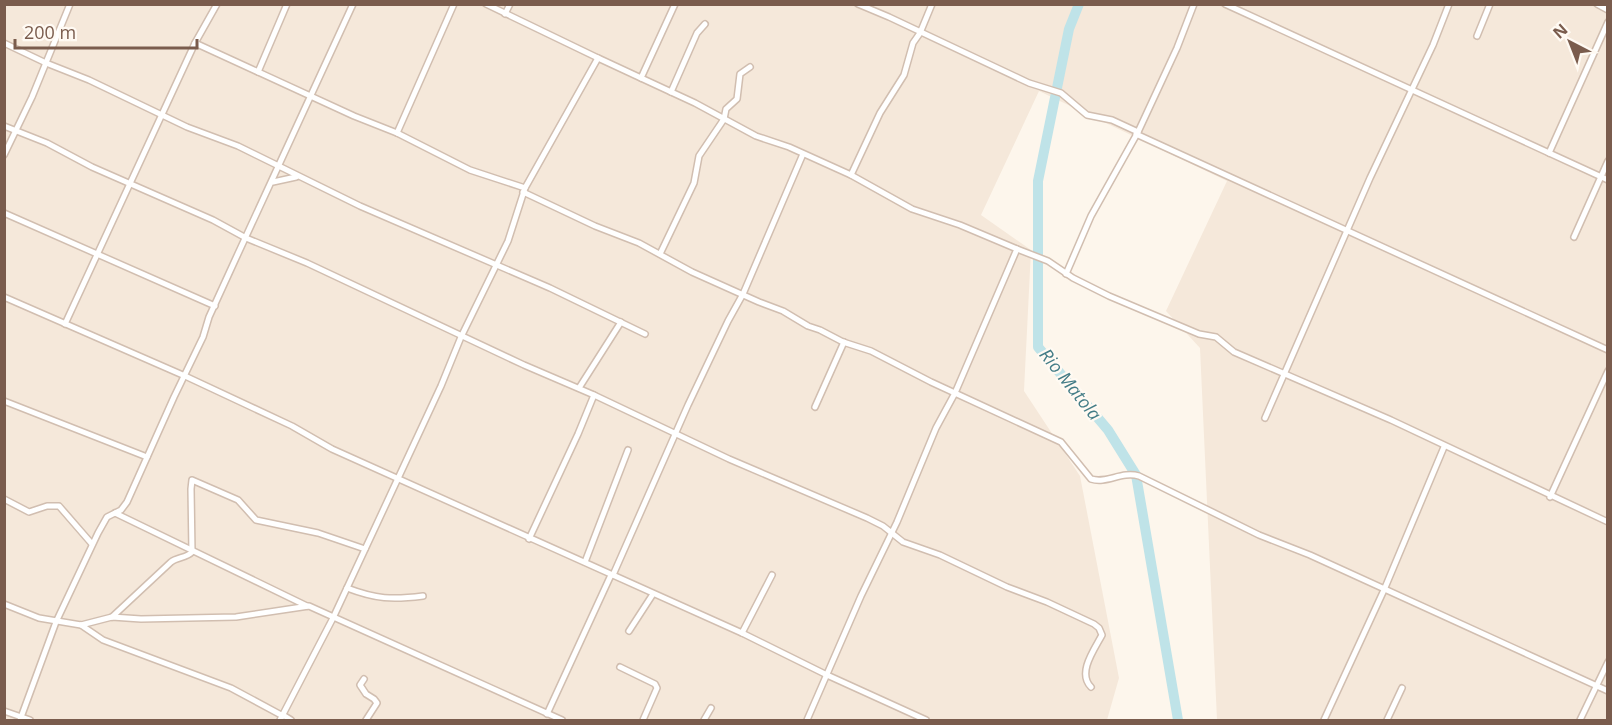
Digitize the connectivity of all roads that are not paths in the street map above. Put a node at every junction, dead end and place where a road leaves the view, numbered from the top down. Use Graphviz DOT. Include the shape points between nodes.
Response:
graph roads {
  1 [pos="70,4"];
  2 [pos="217,4"];
  3 [pos="287,4"];
  4 [pos="353,4"];
  5 [pos="454,4"];
  6 [pos="486,4"];
  7 [pos="510,4"];
  8 [pos="675,4"];
  9 [pos="858,4"];
  10 [pos="932,4"];
  11 [pos="1194,4"];
  12 [pos="1225,4"];
  13 [pos="1449,4"];
  14 [pos="1490,4"];
  15 [pos="1597,4"];
  16 [pos="1608,10"];
  17 [pos="505,14"];
  18 [pos="1608,22"];
  19 [pos="705,24"];
  20 [pos="920,33"];
  21 [pos="1477,36"];
  22 [pos="4,43"];
  23 [pos="195,43"];
  24 [pos="598,58"];
  25 [pos="46,63"];
  26 [pos="750,67"];
  27 [pos="258,72"];
  28 [pos="641,78"];
  29 [pos="671,92"];
  30 [pos="1412,92"];
  31 [pos="311,96"];
  32 [pos="161,115"];
  33 [pos="724,119"];
  34 [pos="4,126"];
  35 [pos="16,132"];
  36 [pos="397,133"];
  37 [pos="1137,133"];
  38 [pos="1549,153"];
  39 [pos="803,154"];
  40 [pos="4,155"];
  41 [pos="1608,161"];
  42 [pos="279,166"];
  43 [pos="851,175"];
  44 [pos="297,176"];
  45 [pos="1600,177"];
  46 [pos="1608,180"];
  47 [pos="272,182"];
  48 [pos="129,184"];
  49 [pos="524,190"];
  50 [pos="531,198"];
  51 [pos="520,200"];
  52 [pos="4,213"];
  53 [pos="1348,232"];
  54 [pos="1574,237"];
  55 [pos="246,238"];
  56 [pos="1017,249"];
  57 [pos="96,255"];
  58 [pos="660,255"];
  59 [pos="496,266"];
  60 [pos="1066,274"];
  61 [pos="743,294"];
  62 [pos="4,297"];
  63 [pos="214,306"];
  64 [pos="621,322"];
  65 [pos="65,324"];
  66 [pos="645,334"];
  67 [pos="462,337"];
  68 [pos="844,342"];
  69 [pos="1608,350"];
  70 [pos="1608,371"];
  71 [pos="1283,374"];
  72 [pos="185,376"];
  73 [pos="579,388"];
  74 [pos="956,393"];
  75 [pos="594,394"];
  76 [pos="4,401"];
  77 [pos="814,407"];
  78 [pos="1265,418"];
  79 [pos="676,434"];
  80 [pos="1444,447"];
  81 [pos="628,450"];
  82 [pos="147,457"];
  83 [pos="397,478"];
  84 [pos="1550,496"];
  85 [pos="4,499"];
  86 [pos="115,513"];
  87 [pos="1608,522"];
  88 [pos="891,533"];
  89 [pos="528,538"];
  90 [pos="93,544"];
  91 [pos="365,549"];
  92 [pos="193,550"];
  93 [pos="585,562"];
  94 [pos="612,575"];
  95 [pos="772,575"];
  96 [pos="347,588"];
  97 [pos="1384,590"];
  98 [pos="653,594"];
  99 [pos="423,596"];
  100 [pos="4,604"];
  101 [pos="309,606"];
  102 [pos="112,617"];
  103 [pos="333,618"];
  104 [pos="56,622"];
  105 [pos="81,625"];
  106 [pos="629,631"];
  107 [pos="742,633"];
  108 [pos="1608,662"];
  109 [pos="620,667"];
  110 [pos="826,675"];
  111 [pos="364,679"];
  112 [pos="1596,686"];
  113 [pos="1091,687"];
  114 [pos="1402,688"];
  115 [pos="1608,691"];
  116 [pos="711,708"];
  117 [pos="4,711"];
  118 [pos="547,714"];
  119 [pos="282,717"];
  120 [pos="21,719"];
  121 [pos="30,720"];
  122 [pos="291,720"];
  123 [pos="366,720"];
  124 [pos="562,720"];
  125 [pos="643,720"];
  126 [pos="704,720"];
  127 [pos="807,720"];
  128 [pos="926,720"];
  129 [pos="1324,720"];
  130 [pos="1387,720"];
  131 [pos="1580,720"];
  1 -- 25 [label="street"];
  2 -- 23 [label="street"];
  3 -- 27 [label="street"];
  4 -- 31 [label="street"];
  5 -- 36 [label="street"];
  6 -- 17 [label="street"];
  7 -- 17 [label="street"];
  8 -- 28 [label="street"];
  9 -- 20 [label="street"];
  10 -- 20 [label="street"];
  11 -- 37 [label="street"];
  12 -- 30 [label="street"];
  13 -- 30 [label="street"];
  14 -- 21 [label="street"];
  15 -- 16 [label="street"];
  17 -- 24 [label="street"];
  18 -- 38 [label="street"];
  19 -- 29 [label="street" via="697,33"];
  20 -- 37 [label="street" via="1029,83 1061,93 1087,115 1112,120"];
  20 -- 43 [label="street" via="904,75 880,113"];
  22 -- 25 [label="street"];
  23 -- 27 [label="street"];
  23 -- 32 [label="street"];
  24 -- 28 [label="street"];
  24 -- 49 [label="street"];
  25 -- 32 [label="street"];
  25 -- 35 [label="street"];
  26 -- 33 [label="street" via="740,74 738,96 726,109"];
  27 -- 31 [label="street"];
  28 -- 29 [label="street"];
  29 -- 33 [label="street"];
  30 -- 38 [label="street"];
  30 -- 53 [label="street"];
  31 -- 36 [label="street"];
  31 -- 42 [label="street"];
  32 -- 42 [label="street"];
  32 -- 48 [label="street"];
  33 -- 39 [label="street"];
  33 -- 58 [label="street" via="698,160 694,183"];
  34 -- 35 [label="street"];
  35 -- 40 [label="street"];
  35 -- 48 [label="street"];
  36 -- 49 [label="street" via="470,170"];
  37 -- 53 [label="street"];
  37 -- 60 [label="street"];
  38 -- 45 [label="street"];
  39 -- 43 [label="street"];
  39 -- 61 [label="street"];
  41 -- 45 [label="street"];
  42 -- 44 [label="street"];
  42 -- 47 [label="street"];
  43 -- 56 [label="street" via="912,209"];
  44 -- 47 [label="street"];
  44 -- 59 [label="street"];
  45 -- 46 [label="street"];
  45 -- 54 [label="street"];
  47 -- 55 [label="street"];
  48 -- 55 [label="street"];
  48 -- 57 [label="street"];
  49 -- 50 [label="street"];
  49 -- 51 [label="street"];
  50 -- 51 [label="street"];
  50 -- 58 [label="street"];
  51 -- 59 [label="street"];
  52 -- 57 [label="street"];
  53 -- 69 [label="street"];
  53 -- 71 [label="street"];
  55 -- 63 [label="street"];
  55 -- 67 [label="street"];
  56 -- 60 [label="street" via="1048,261"];
  56 -- 74 [label="street"];
  57 -- 63 [label="street"];
  57 -- 65 [label="street"];
  58 -- 61 [label="street"];
  59 -- 64 [label="street"];
  59 -- 67 [label="street"];
  60 -- 71 [label="street" via="1198,334 1216,337 1234,352"];
  61 -- 68 [label="street"];
  61 -- 79 [label="street"];
  62 -- 65 [label="street"];
  63 -- 72 [label="street"];
  64 -- 66 [label="street"];
  64 -- 73 [label="street"];
  65 -- 72 [label="street"];
  67 -- 73 [label="street"];
  67 -- 83 [label="street"];
  68 -- 74 [label="street" via="872,351"];
  68 -- 77 [label="street"];
  70 -- 84 [label="street"];
  71 -- 78 [label="street"];
  71 -- 80 [label="street"];
  72 -- 82 [label="street"];
  72 -- 83 [label="street"];
  73 -- 75 [label="street"];
  74 -- 88 [label="street" via="936,428"];
  74 -- 97 [label="street" via="1061,442 1091,479 1139,476"];
  75 -- 79 [label="street"];
  75 -- 89 [label="street"];
  76 -- 82 [label="street"];
  79 -- 88 [label="street" via="867,518"];
  79 -- 94 [label="street"];
  80 -- 84 [label="street"];
  80 -- 97 [label="street"];
  81 -- 93 [label="street"];
  82 -- 86 [label="street" via="127,502"];
  83 -- 89 [label="street"];
  83 -- 91 [label="street"];
  84 -- 87 [label="street"];
  85 -- 90 [label="street" via="29,512 59,506"];
  86 -- 90 [label="street" via="105,518"];
  86 -- 92 [label="street"];
  88 -- 110 [label="street"];
  88 -- 113 [label="street" via="903,542 1099,628 1102,635 1085,672 1085,682"];
  89 -- 93 [label="street"];
  90 -- 104 [label="street"];
  91 -- 92 [label="street" via="318,533 256,520 238,500 192,480"];
  91 -- 96 [label="street"];
  92 -- 101 [label="street"];
  92 -- 102 [label="street" via="177,557"];
  93 -- 94 [label="street"];
  94 -- 98 [label="street"];
  94 -- 118 [label="street"];
  95 -- 107 [label="street"];
  96 -- 99 [label="street" via="380,598"];
  96 -- 103 [label="street"];
  97 -- 112 [label="street"];
  97 -- 129 [label="street"];
  98 -- 106 [label="street"];
  98 -- 107 [label="street"];
  100 -- 104 [label="street"];
  101 -- 102 [label="street" via="236,616"];
  101 -- 103 [label="street"];
  102 -- 105 [label="street"];
  103 -- 118 [label="street"];
  103 -- 119 [label="street"];
  104 -- 105 [label="street"];
  104 -- 120 [label="street"];
  105 -- 119 [label="street" via="103,640 231,688"];
  107 -- 110 [label="street"];
  108 -- 112 [label="street"];
  109 -- 125 [label="street" via="657,688"];
  110 -- 127 [label="street"];
  110 -- 128 [label="street"];
  111 -- 123 [label="street" via="362,689 377,704"];
  112 -- 115 [label="street"];
  112 -- 131 [label="street"];
  114 -- 130 [label="street"];
  116 -- 126 [label="street"];
  117 -- 120 [label="street"];
  118 -- 124 [label="street"];
  119 -- 122 [label="street"];
  120 -- 121 [label="street"];
}
